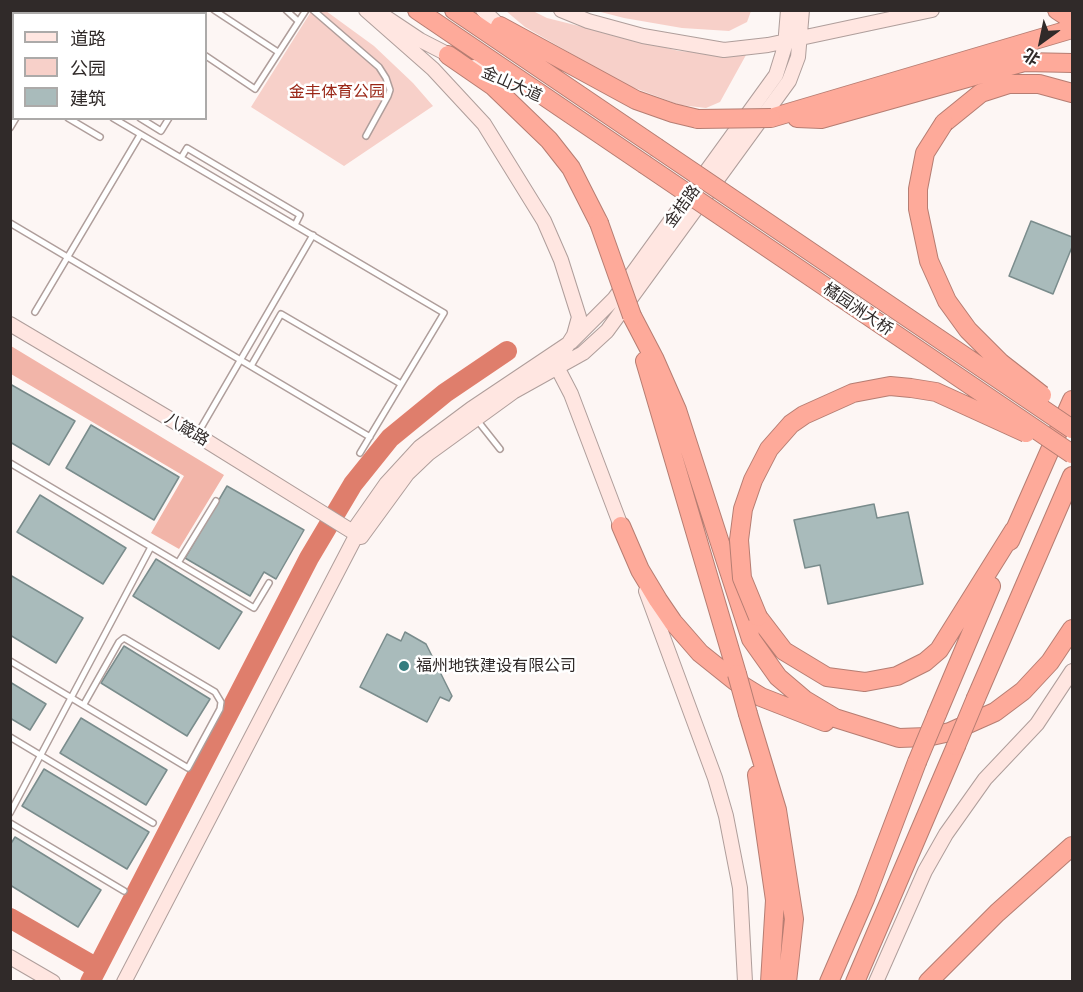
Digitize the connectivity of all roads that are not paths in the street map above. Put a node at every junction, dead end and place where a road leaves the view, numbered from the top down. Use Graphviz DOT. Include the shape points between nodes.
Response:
graph roads {
  1 [pos="136,10"];
  2 [pos="214,10"];
  3 [pos="286,10"];
  4 [pos="306,10"];
  5 [pos="313,10"];
  6 [pos="366,10"];
  7 [pos="376,10"];
  8 [pos="417,10"];
  9 [pos="454,10"];
  10 [pos="483,10"];
  11 [pos="561,10"];
  12 [pos="788,10"];
  13 [pos="802,10"];
  14 [pos="932,10"];
  15 [pos="1057,10"];
  16 [pos="141,12"];
  17 [pos="298,21"];
  18 [pos="500,26"];
  19 [pos="1070,27"];
  20 [pos="800,38"];
  21 [pos="785,42"];
  22 [pos="278,52"];
  23 [pos="448,55"];
  24 [pos="207,57"];
  25 [pos="1072,63"];
  26 [pos="569,88"];
  27 [pos="1072,93"];
  28 [pos="558,106"];
  29 [pos="771,118"];
  30 [pos="71,120"];
  31 [pos="115,120"];
  32 [pos="143,120"];
  33 [pos="168,120"];
  34 [pos="140,135"];
  35 [pos="366,136"];
  36 [pos="100,137"];
  37 [pos="656,147"];
  38 [pos="181,158"];
  39 [pos="644,164"];
  40 [pos="10,223"];
  41 [pos="295,225"];
  42 [pos="313,235"];
  43 [pos="67,257"];
  44 [pos="35,312"];
  45 [pos="632,316"];
  46 [pos="10,324"];
  47 [pos="571,342"];
  48 [pos="240,360"];
  49 [pos="251,366"];
  50 [pos="557,368"];
  51 [pos="401,384"];
  52 [pos="1072,400"];
  53 [pos="476,418"];
  54 [pos="1072,427"];
  55 [pos="197,435"];
  56 [pos="370,437"];
  57 [pos="500,449"];
  58 [pos="360,453"];
  59 [pos="1071,453"];
  60 [pos="13,464"];
  61 [pos="10,474"];
  62 [pos="1072,476"];
  63 [pos="216,501"];
  64 [pos="621,526"];
  65 [pos="1014,530"];
  66 [pos="353,531"];
  67 [pos="151,547"];
  68 [pos="178,563"];
  69 [pos="268,583"];
  70 [pos="1072,629"];
  71 [pos="10,661"];
  72 [pos="1072,671"];
  73 [pos="72,697"];
  74 [pos="84,704"];
  75 [pos="748,714"];
  76 [pos="10,737"];
  77 [pos="899,738"];
  78 [pos="41,755"];
  79 [pos="10,813"];
  80 [pos="10,823"];
  81 [pos="153,823"];
  82 [pos="1072,846"];
  83 [pos="124,891"];
  84 [pos="10,957"];
  85 [pos="53,981"];
  86 [pos="124,981"];
  87 [pos="746,981"];
  88 [pos="770,981"];
  89 [pos="786,981"];
  90 [pos="829,981"];
  91 [pos="855,981"];
  92 [pos="876,981"];
  93 [pos="928,981"];
  1 -- 16 [label="lane"];
  2 -- 22 [label="lane"];
  3 -- 17 [label="lane"];
  4 -- 17 [label="lane"];
  5 -- 35 [label="lane" via="379,67 386,78 388,96"];
  6 -- 47 [label="main road" via="433,69 484,124 537,207 577,309"];
  7 -- 23 [label="main road, 金山大道"];
  8 -- 28 [label="highway"];
  9 -- 26 [label="highway"];
  10 -- 18 [label="main road, 金山大道"];
  11 -- 21 [label="main road" via="643,36 724,50"];
  12 -- 21 [label="main road, 金桔路"];
  13 -- 20 [label="main road"];
  14 -- 20 [label="main road"];
  15 -- 19 [label="highway"];
  17 -- 22 [label="lane"];
  18 -- 26 [label="main road, 金山大道"];
  18 -- 29 [label="highway, bridge" via="636,100 673,113 698,119"];
  19 -- 29 [label="highway"];
  20 -- 21 [label="main road"];
  20 -- 50 [label="main road" via="789,81 618,316 592,346"];
  21 -- 47 [label="main road, 金桔路" via="776,75 614,299"];
  22 -- 24 [label="lane" via="255,89"];
  23 -- 28 [label="main road, 金山大道" via="529,88"];
  23 -- 45 [label="highway, bridge" via="493,86 549,140 571,168 599,223"];
  25 -- 29 [label="highway" via="1024,62 821,119"];
  26 -- 37 [label="highway, 金山大道"];
  27 -- 54 [label="highway, bridge" via="1039,84 1010,84 981,93 944,123 925,153 918,189 923,242 937,283 958,317 980,344 1051,402"];
  28 -- 39 [label="highway, 金山大道"];
  30 -- 36 [label="lane"];
  31 -- 34 [label="lane"];
  32 -- 33 [label="lane" via="162,131"];
  34 -- 38 [label="lane"];
  34 -- 43 [label="lane"];
  37 -- 54 [label="highway, 橘园洲大桥, bridge"];
  38 -- 41 [label="lane"];
  38 -- 41 [label="lane" via="187,148 300,215"];
  39 -- 59 [label="highway, 橘园洲大桥, bridge"];
  40 -- 43 [label="lane"];
  41 -- 42 [label="lane"];
  42 -- 48 [label="lane"];
  42 -- 51 [label="lane" via="444,313"];
  43 -- 44 [label="lane"];
  43 -- 48 [label="lane"];
  45 -- 75 [label="highway, bridge"];
  45 -- 77 [label="highway" via="677,411 737,601 751,639 764,660 791,690 820,711"];
  46 -- 55 [label="main road, 八箴路"];
  47 -- 50 [label="main road"];
  47 -- 66 [label="main road, 金桔路" via="420,447 386,484"];
  48 -- 49 [label="lane"];
  48 -- 55 [label="lane"];
  49 -- 51 [label="lane" via="282,314"];
  49 -- 56 [label="lane"];
  50 -- 53 [label="main road"];
  50 -- 64 [label="main road" via="571,394"];
  51 -- 56 [label="lane"];
  52 -- 65 [label="highway"];
  53 -- 57 [label="lane"];
  53 -- 66 [label="main road" via="406,474"];
  55 -- 66 [label="main road, 八箴路"];
  56 -- 58 [label="lane"];
  59 -- 65 [label="highway, bridge" via="936,392 890,386 822,405 791,424 760,464 740,522 742,578 758,617 784,651 827,677 865,682 897,676 939,650"];
  60 -- 61 [label="lane"];
  60 -- 67 [label="lane"];
  62 -- 91 [label="highway, bridge"];
  63 -- 68 [label="lane"];
  64 -- 77 [label="highway" via="640,570 663,608 714,665 760,697 795,712 862,733"];
  64 -- 87 [label="main road" via="726,816 740,888"];
  65 -- 90 [label="highway, bridge"];
  66 -- 86 [label="main road"];
  67 -- 68 [label="lane"];
  67 -- 73 [label="lane"];
  68 -- 69 [label="lane" via="254,608"];
  70 -- 77 [label="highway" via="1036,679 995,712 950,732"];
  71 -- 73 [label="lane"];
  72 -- 92 [label="main road" via="1037,724 985,779 946,834 925,871"];
  73 -- 74 [label="lane"];
  73 -- 78 [label="lane"];
  74 -- 74 [label="lane" via="188,768 221,702 215,692 124,638"];
  75 -- 88 [label="highway" via="775,900"];
  75 -- 89 [label="highway" via="777,810 794,919"];
  76 -- 78 [label="lane"];
  78 -- 79 [label="lane"];
  78 -- 81 [label="lane"];
  80 -- 83 [label="lane"];
  82 -- 93 [label="highway"];
  84 -- 85 [label="main road"];
}
